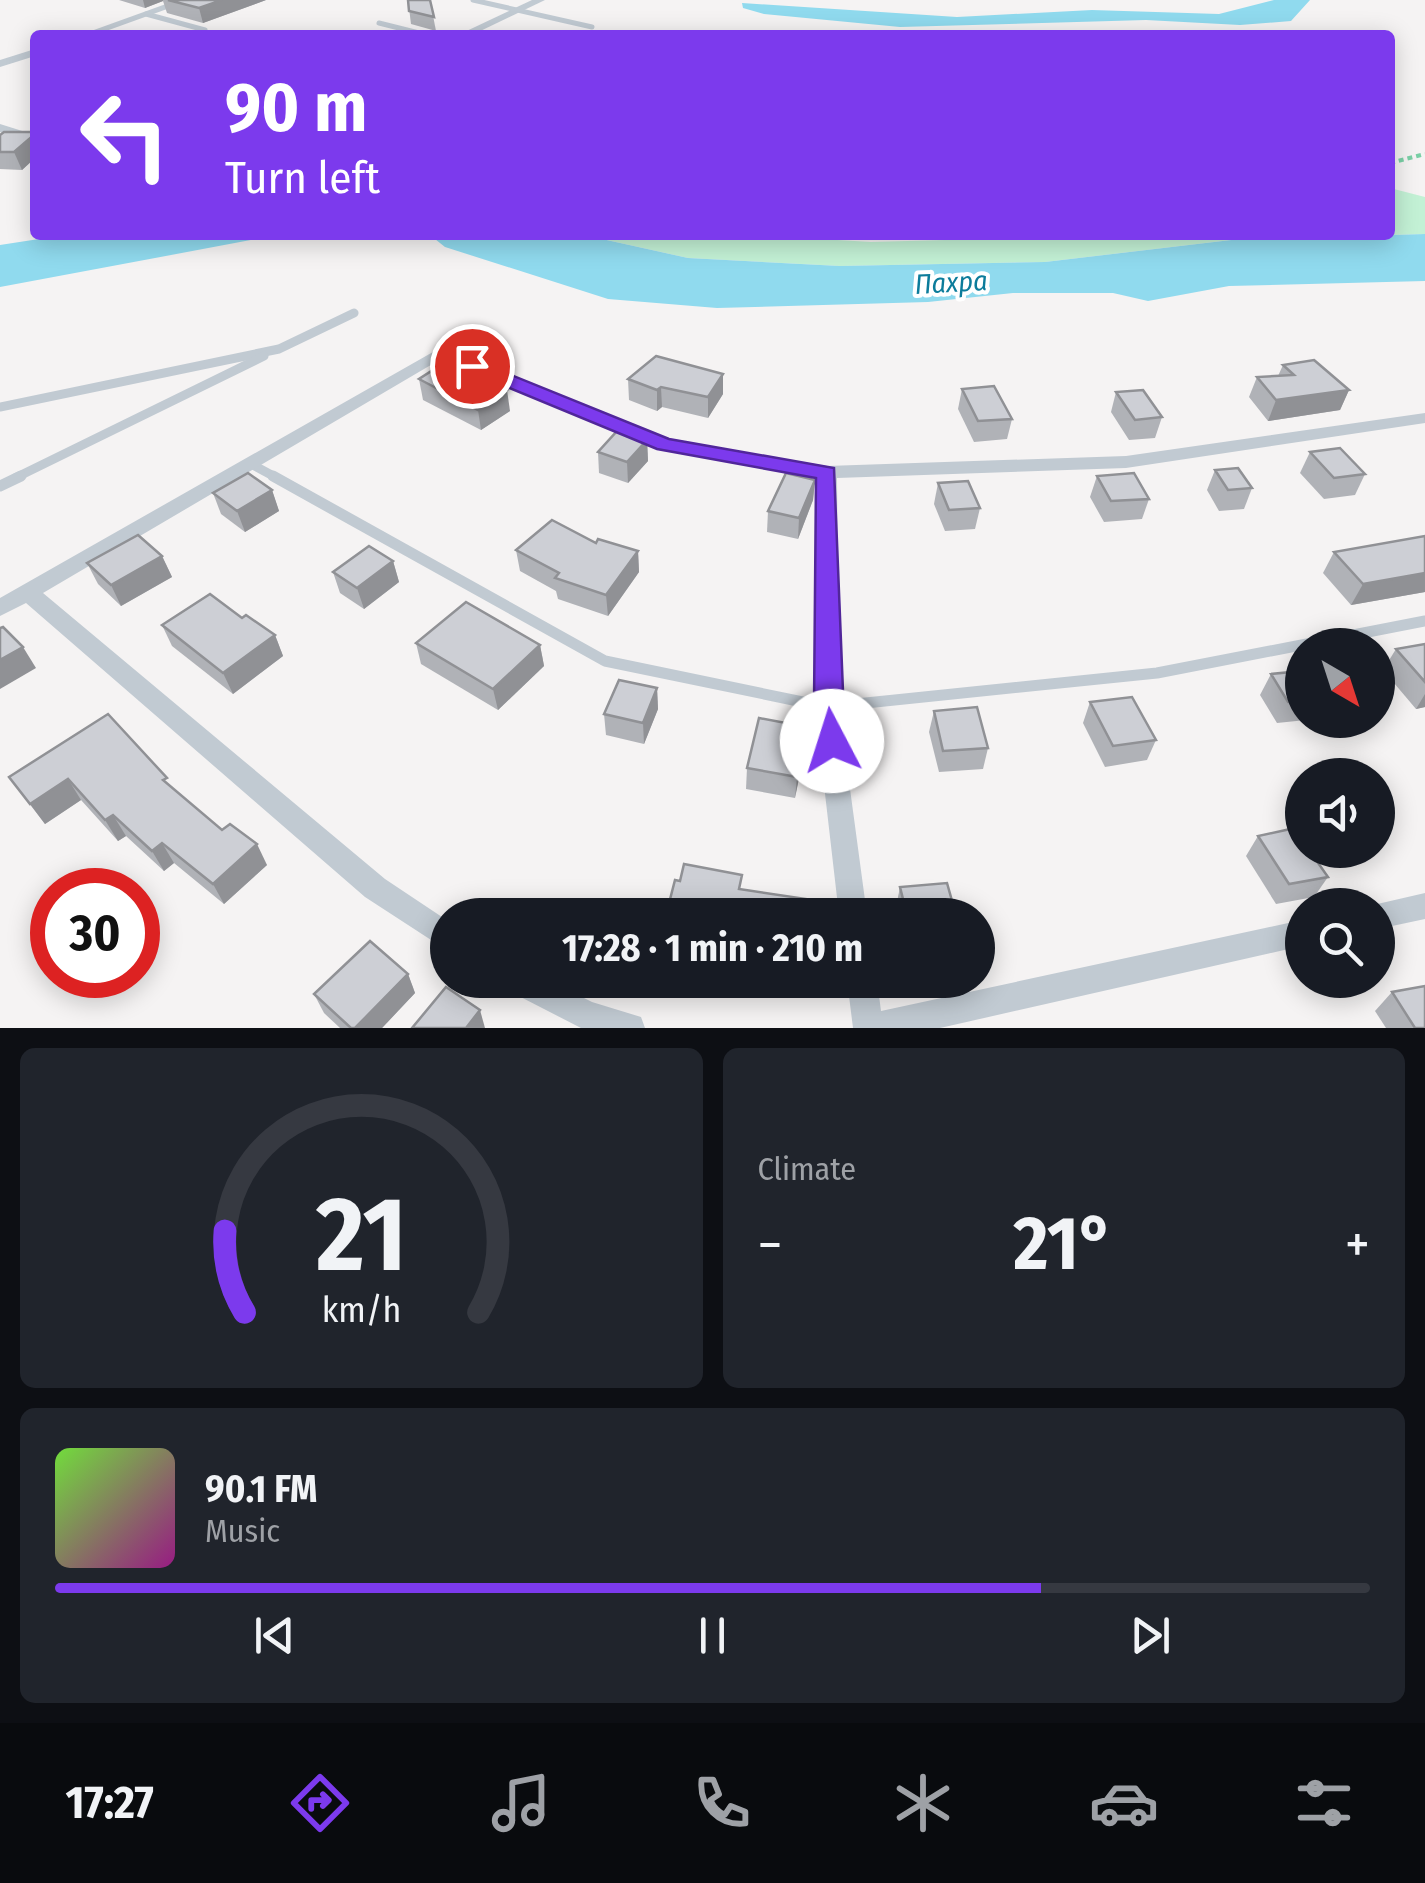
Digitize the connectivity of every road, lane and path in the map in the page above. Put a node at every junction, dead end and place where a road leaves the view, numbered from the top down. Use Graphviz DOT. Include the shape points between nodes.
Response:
graph roads {
  1 [pos="187,0"];
  2 [pos="473,0"];
  3 [pos="540,0"];
  4 [pos="518,10"];
  5 [pos="146,14"];
  6 [pos="379,23"];
  7 [pos="592,27"];
  8 [pos="100,30"];
  9 [pos="205,30"];
  10 [pos="407,30"];
  11 [pos="474,30"];
  12 [pos="30,54"];
  13 [pos="0,64"];
  14 [pos="0,128"];
  15 [pos="15,133"];
  16 [pos="0,138"];
  17 [pos="30,138"];
  18 [pos="1425,154"];
  19 [pos="1395,162"];
  20 [pos="354,313"];
  21 [pos="279,349"];
  22 [pos="0,407"];
  23 [pos="1425,418"];
  24 [pos="252,465"];
  25 [pos="827,472"];
  26 [pos="0,486"];
  27 [pos="26,592"];
  28 [pos="0,608"];
  29 [pos="1425,621"];
  30 [pos="827,706"];
  31 [pos="852,898"];
  32 [pos="1425,906"];
  33 [pos="1395,912"];
  34 [pos="430,926"];
  35 [pos="1285,937"];
  36 [pos="552,998"];
  37 [pos="865,998"];
  38 [pos="630,1028"];
  39 [pos="870,1028"];
  1 -- 5 [label="street"];
  2 -- 4 [label="lane"];
  3 -- 4 [label="street"];
  4 -- 7 [label="lane"];
  4 -- 11 [label="street"];
  5 -- 8 [label="street"];
  5 -- 9 [label="lane"];
  6 -- 10 [label="lane"];
  12 -- 13 [label="street"];
  14 -- 15 [label="street"];
  15 -- 16 [label="lane"];
  15 -- 17 [label="street"];
  18 -- 19 [label="path"];
  20 -- 21 [label="lane"];
  21 -- 22 [label="lane"];
  21 -- 26 [label="lane"];
  23 -- 25 [label="street" via="1126,462"];
  24 -- 25 [label="street" via="440,353 664,444"];
  24 -- 27 [label="street"];
  24 -- 30 [label="lane" via="605,660"];
  25 -- 30 [label="street"];
  27 -- 28 [label="street"];
  27 -- 34 [label="street" via="374,888"];
  29 -- 30 [label="lane" via="1157,672"];
  30 -- 31 [label="street"];
  32 -- 33 [label="street"];
  35 -- 39 [label="street"];
  36 -- 38 [label="street"];
  37 -- 39 [label="street"];
}
